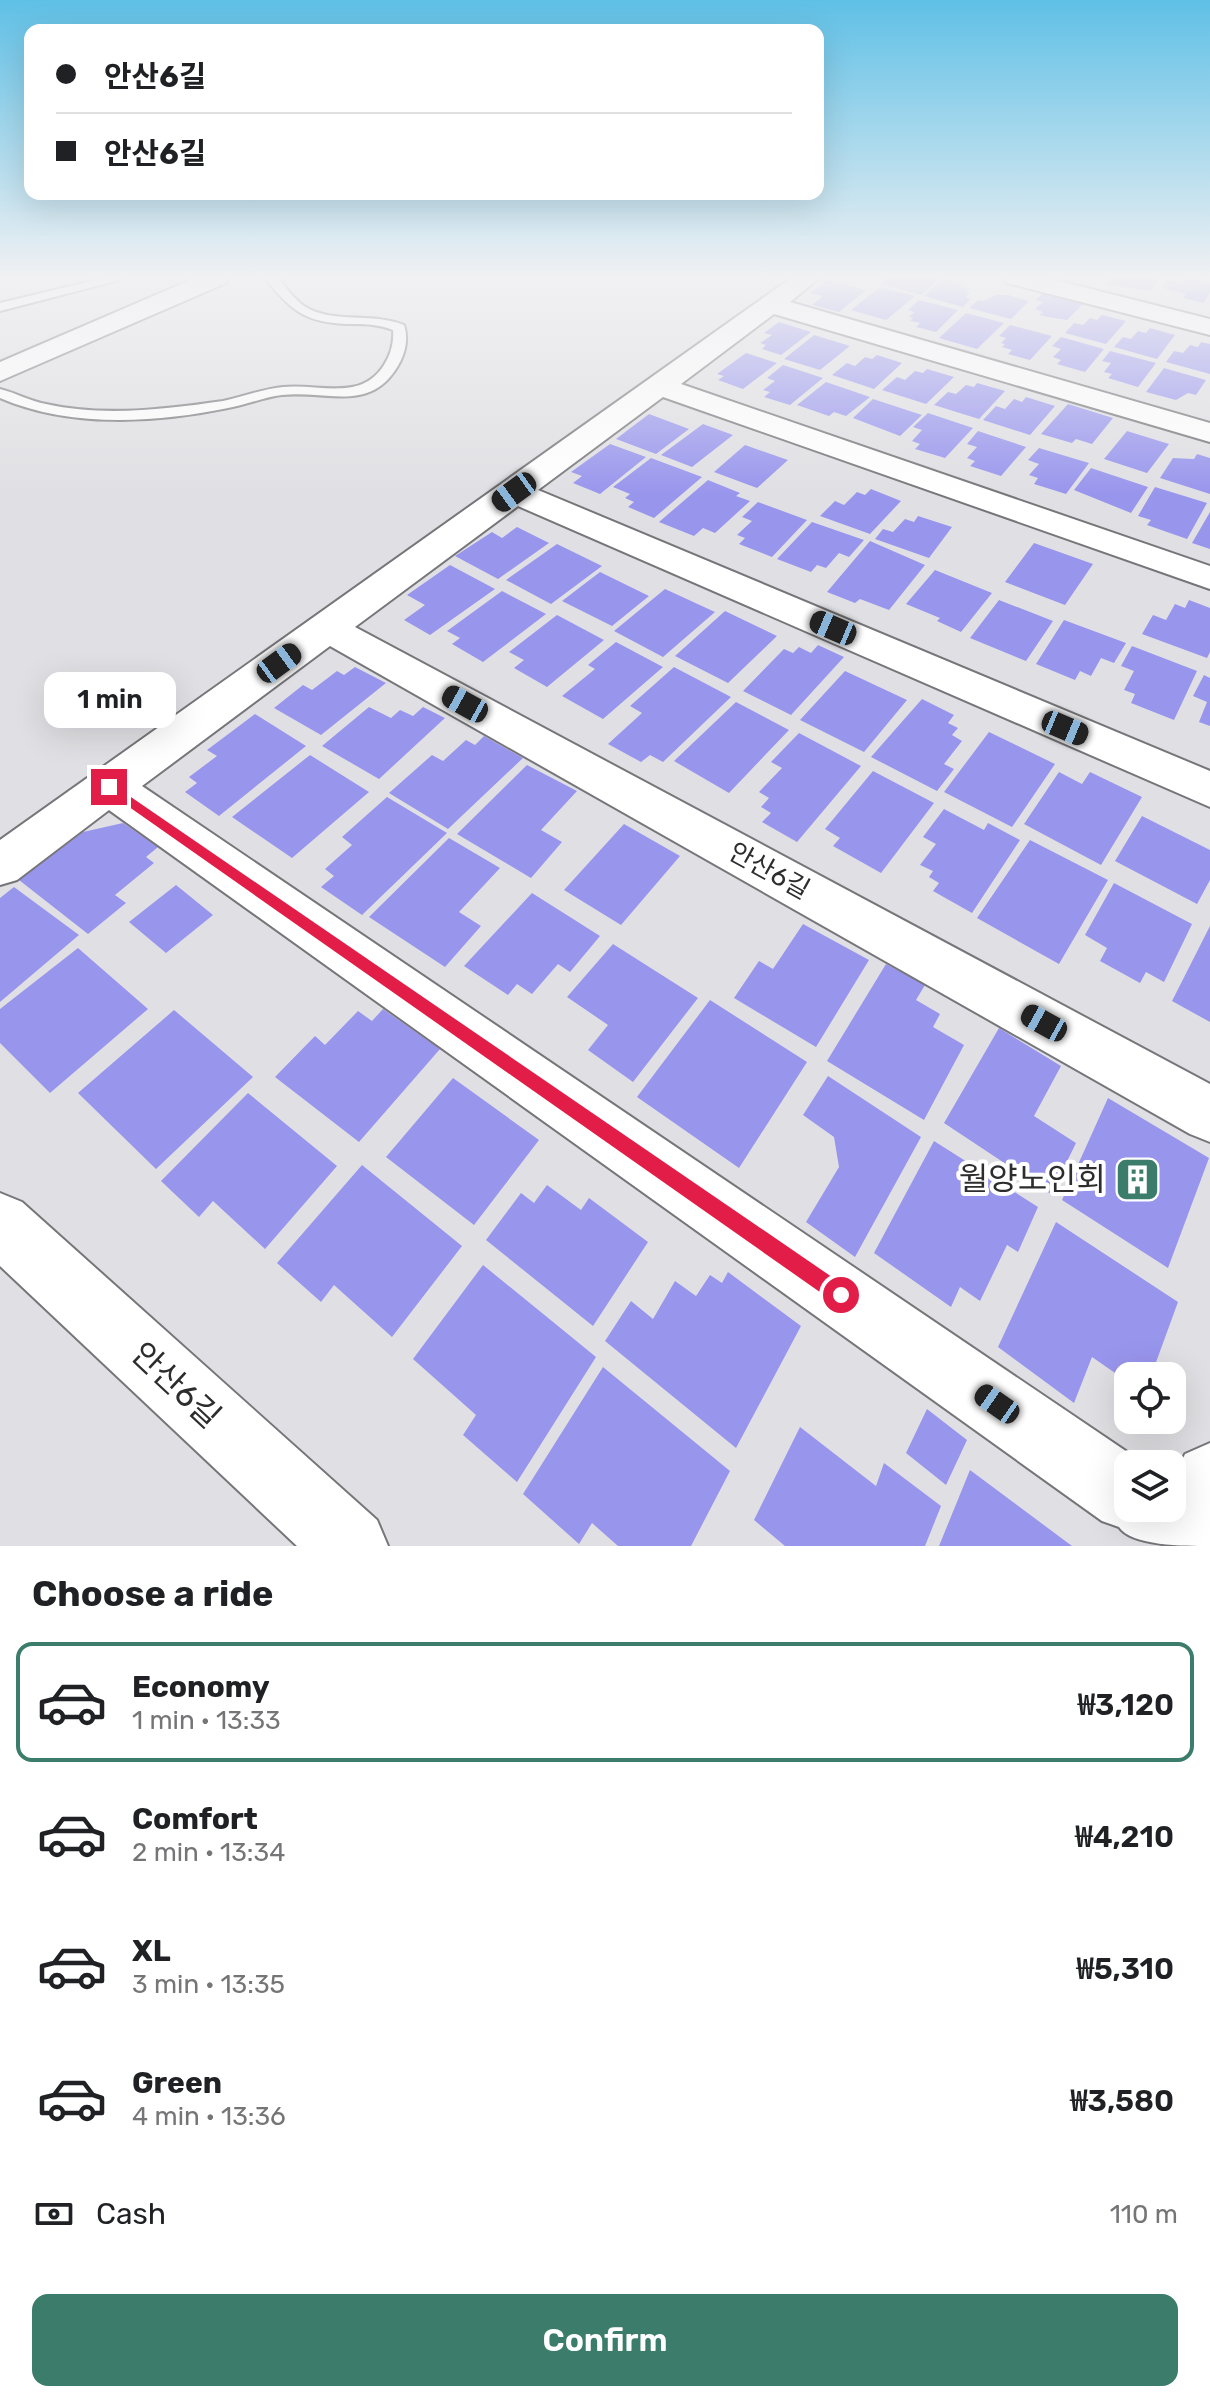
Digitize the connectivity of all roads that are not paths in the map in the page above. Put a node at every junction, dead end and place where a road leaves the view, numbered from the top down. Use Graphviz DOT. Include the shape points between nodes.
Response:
graph roads {
  1 [pos="50,350"];
  2 [pos="397,350"];
  3 [pos="709,350"];
  4 [pos="926,350"];
  5 [pos="0,372"];
  6 [pos="659,386"];
  7 [pos="0,393"];
  8 [pos="1210,433"];
  9 [pos="514,492"];
  10 [pos="1210,578"];
  11 [pos="327,628"];
  12 [pos="109,787"];
  13 [pos="1210,790"];
  14 [pos="0,866"];
  15 [pos="1210,1114"];
  16 [pos="0,1224"];
  17 [pos="1114,1485"];
  18 [pos="351,1546"];
  1 -- 5 [label="street"];
  2 -- 7 [label="lane" via="386,375 355,392 287,391 220,405 102,415 32,407"];
  3 -- 6 [label="street"];
  4 -- 8 [label="street"];
  6 -- 9 [label="street"];
  6 -- 10 [label="street"];
  9 -- 11 [label="street"];
  9 -- 13 [label="street"];
  11 -- 12 [label="street"];
  11 -- 15 [label="street, 안산6길"];
  12 -- 14 [label="street"];
  12 -- 17 [label="street"];
  16 -- 18 [label="street, 안산6길"];
}
